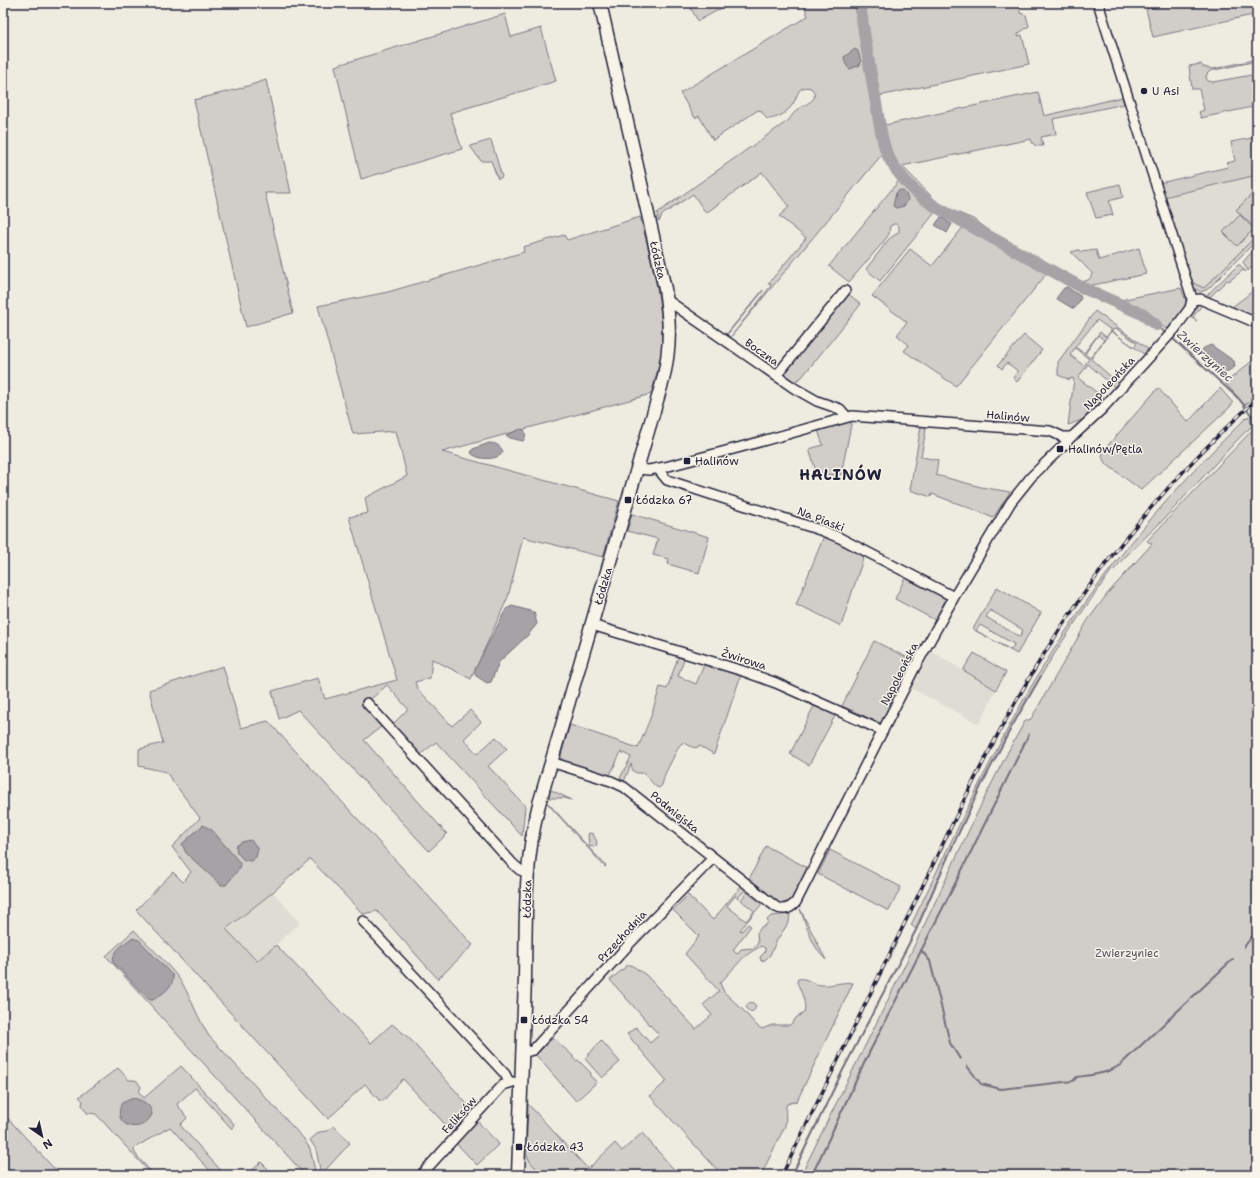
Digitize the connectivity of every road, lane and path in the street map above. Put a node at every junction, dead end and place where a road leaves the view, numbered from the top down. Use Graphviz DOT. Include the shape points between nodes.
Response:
graph roads {
  1 [pos="600,3"];
  2 [pos="1098,3"];
  3 [pos="845,291"];
  4 [pos="1196,299"];
  5 [pos="667,300"];
  6 [pos="1257,323"];
  7 [pos="776,376"];
  8 [pos="847,417"];
  9 [pos="1061,436"];
  10 [pos="1071,437"];
  11 [pos="1060,449"];
  12 [pos="662,468"];
  13 [pos="638,469"];
  14 [pos="954,597"];
  15 [pos="592,625"];
  16 [pos="367,703"];
  17 [pos="883,731"];
  18 [pos="551,762"];
  19 [pos="714,858"];
  20 [pos="528,873"];
  21 [pos="772,904"];
  22 [pos="363,921"];
  23 [pos="522,1053"];
  24 [pos="509,1082"];
  25 [pos="521,1082"];
  26 [pos="421,1175"];
  27 [pos="518,1175"];
  1 -- 5 [label="main road, Łódzka"];
  2 -- 4 [label="street"];
  3 -- 7 [label="street"];
  4 -- 6 [label="street"];
  4 -- 10 [label="street, Napoleońska" via="1174,331 1102,409"];
  5 -- 7 [label="street, Boczna"];
  5 -- 13 [label="main road, Łódzka" via="670,331 668,360"];
  7 -- 8 [label="street, Boczna" via="818,401 840,409"];
  8 -- 9 [label="street, Halinów" via="878,417 1042,431"];
  8 -- 12 [label="street, Halinów"];
  9 -- 10 [label="street, Halinów"];
  9 -- 11 [label="street"];
  10 -- 11 [label="street, Napoleońska"];
  11 -- 14 [label="street, Napoleońska" via="1031,477 1011,502"];
  12 -- 13 [label="street, Halinów"];
  12 -- 14 [label="street, Na Piaski" via="672,482 823,531"];
  13 -- 15 [label="main road, Łódzka"];
  14 -- 17 [label="street, Napoleońska"];
  15 -- 17 [label="street, Żwirowa" via="776,683"];
  15 -- 18 [label="main road, Łódzka"];
  16 -- 20 [label="street" via="517,868"];
  17 -- 21 [label="street, Napoleońska" via="797,900 786,909"];
  18 -- 19 [label="street, Podmiejska" via="624,787"];
  18 -- 20 [label="main road, Łódzka" via="530,841"];
  19 -- 21 [label="street, Podmiejska"];
  19 -- 23 [label="street, Przechodnia" via="632,942 533,1050"];
  20 -- 23 [label="main road, Łódzka"];
  22 -- 24 [label="street" via="505,1074"];
  23 -- 25 [label="main road, Łódzka"];
  24 -- 25 [label="street"];
  24 -- 26 [label="street, Feliksów" via="503,1085"];
  25 -- 27 [label="main road, Łódzka"];
}
